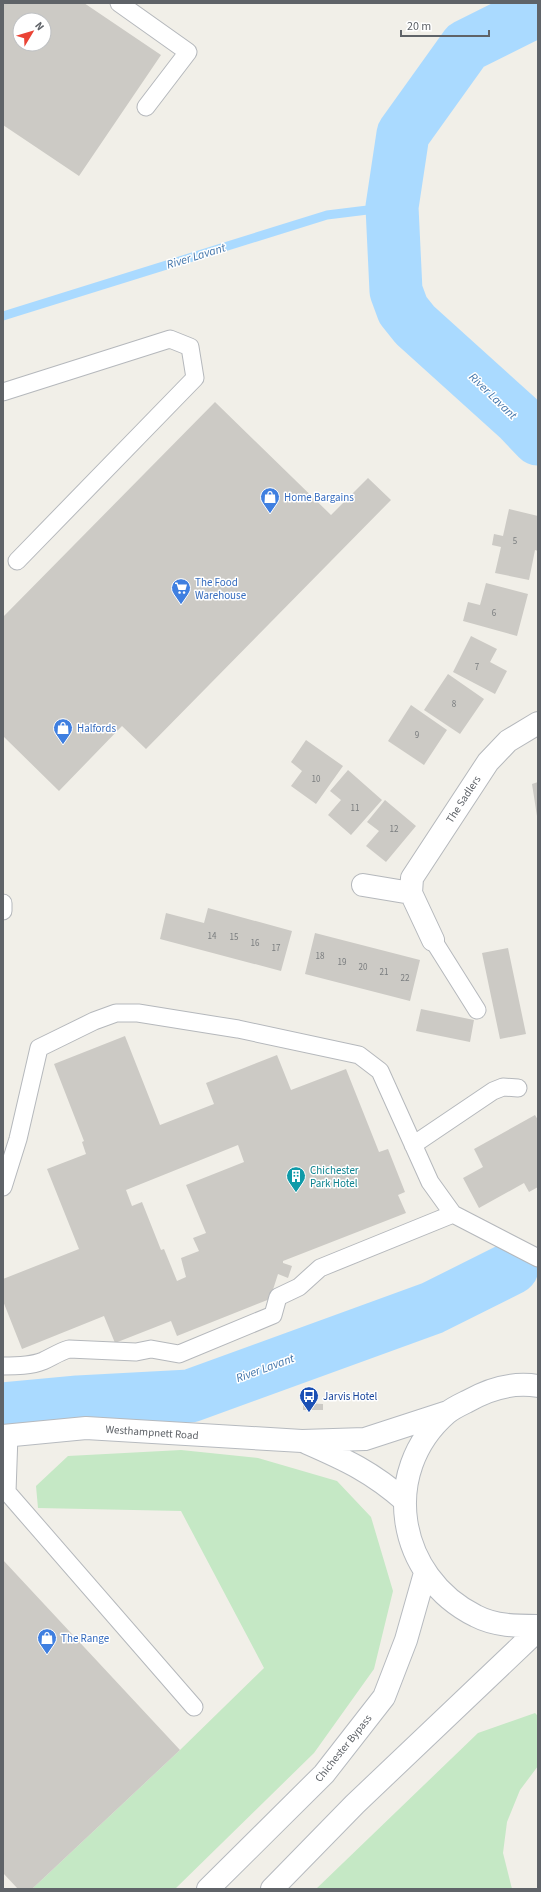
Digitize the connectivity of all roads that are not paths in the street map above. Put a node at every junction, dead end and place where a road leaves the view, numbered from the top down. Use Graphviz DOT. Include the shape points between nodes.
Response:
graph roads {
  1 [pos="119,3"];
  2 [pos="146,107"];
  3 [pos="3,392"];
  4 [pos="17,561"];
  5 [pos="538,723"];
  6 [pos="364,885"];
  7 [pos="411,893"];
  8 [pos="3,903"];
  9 [pos="3,912"];
  10 [pos="433,940"];
  11 [pos="477,1010"];
  12 [pos="518,1088"];
  13 [pos="413,1145"];
  14 [pos="3,1187"];
  15 [pos="453,1214"];
  16 [pos="538,1258"];
  17 [pos="3,1366"];
  18 [pos="538,1386"];
  19 [pos="448,1412"];
  20 [pos="6,1436"];
  21 [pos="302,1440"];
  22 [pos="405,1501"];
  23 [pos="425,1573"];
  24 [pos="538,1626"];
  25 [pos="538,1630"];
  26 [pos="194,1707"];
  27 [pos="208,1889"];
  28 [pos="272,1889"];
  1 -- 2 [label="lane" via="188,52"];
  3 -- 4 [label="lane" via="170,339 190,347 195,378"];
  5 -- 7 [label="street, The Sadlers" via="508,740 488,762 412,878"];
  6 -- 7 [label="street"];
  7 -- 10 [label="street"];
  8 -- 9 [label="lane"];
  10 -- 11 [label="lane"];
  12 -- 13 [label="lane" via="503,1087 493,1091"];
  13 -- 14 [label="lane" via="380,1071 359,1056 238,1029 138,1013 116,1013 88,1023 39,1048 18,1139"];
  13 -- 15 [label="lane" via="430,1182"];
  15 -- 16 [label="lane"];
  15 -- 17 [label="lane" via="320,1268 299,1287 278,1297 273,1315 179,1354 151,1349 136,1352 69,1349 35,1364"];
  18 -- 19 [label="street" via="525,1384 484,1392"];
  19 -- 21 [label="street, Westhampnett Road" via="365,1439"];
  19 -- 22 [label="street" via="425,1438 410,1468"];
  20 -- 21 [label="street, Westhampnett Road" via="86,1428"];
  20 -- 26 [label="lane" via="7,1492"];
  21 -- 22 [label="street, Westhampnett Road" via="351,1462 384,1483"];
  22 -- 23 [label="street" via="406,1527 413,1551"];
  23 -- 24 [label="street" via="448,1598 476,1617 508,1626"];
  23 -- 27 [label="street, Chichester Bypass" via="406,1640 384,1697 324,1774"];
  25 -- 28 [label="street" via="355,1804"];
}
